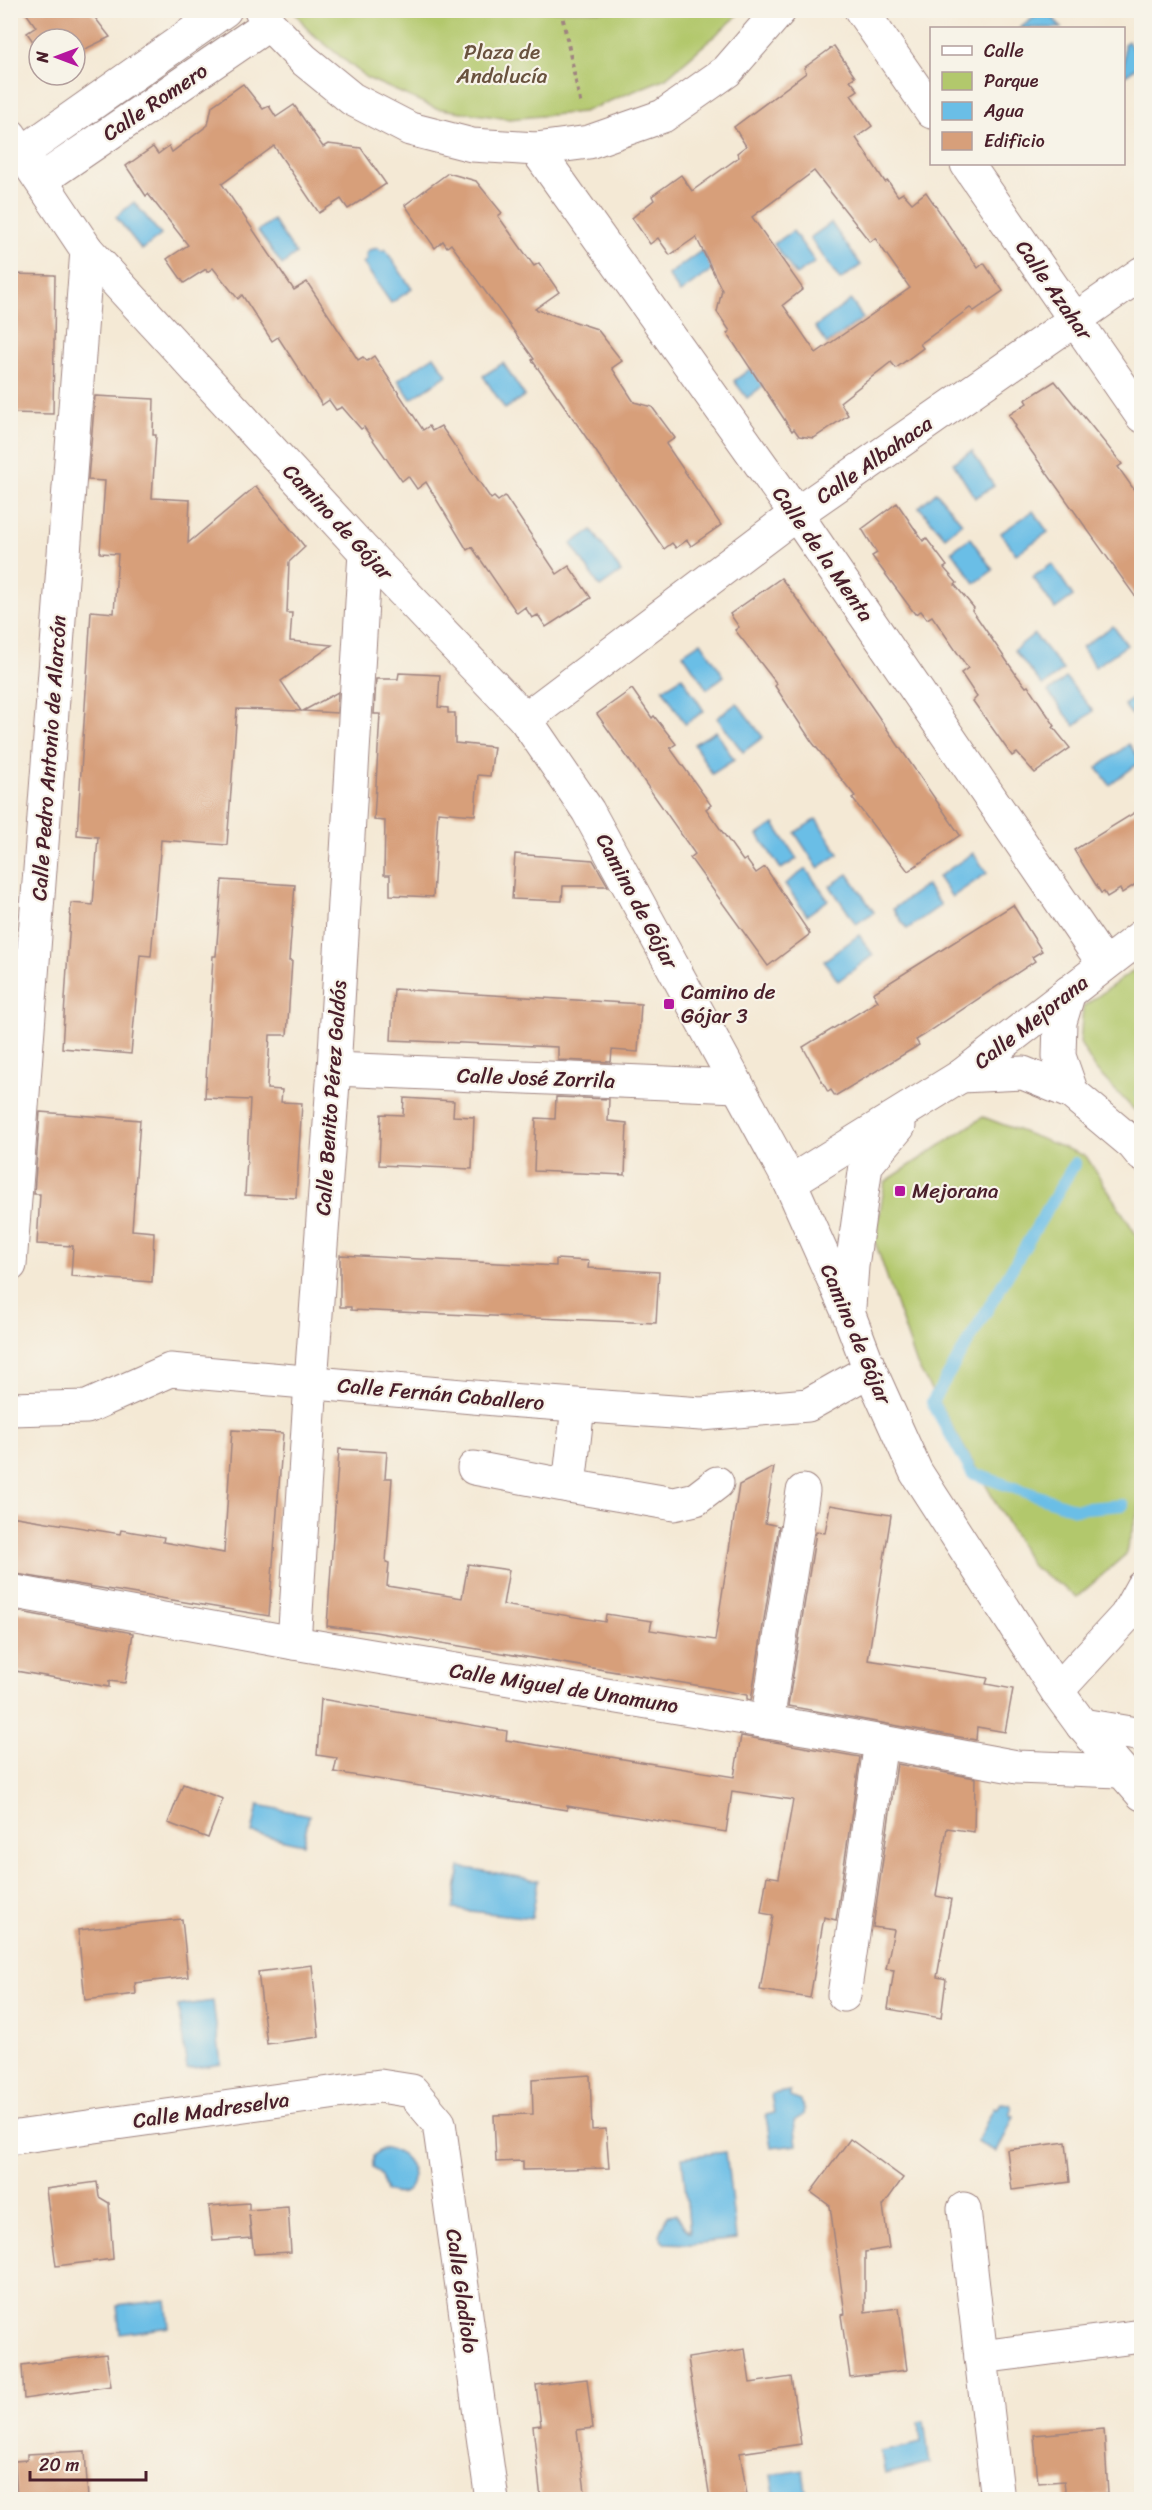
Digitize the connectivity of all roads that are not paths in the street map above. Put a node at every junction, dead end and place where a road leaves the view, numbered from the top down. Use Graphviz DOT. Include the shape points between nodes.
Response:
graph roads {
  1 [pos="225,10"];
  2 [pos="780,10"];
  3 [pos="861,10"];
  4 [pos="265,17"];
  5 [pos="930,109"];
  6 [pos="16,144"];
  7 [pos="536,149"];
  8 [pos="968,165"];
  9 [pos="41,180"];
  10 [pos="87,250"];
  11 [pos="1142,273"];
  12 [pos="1076,321"];
  13 [pos="1142,416"];
  14 [pos="796,514"];
  15 [pos="365,552"];
  16 [pos="525,719"];
  17 [pos="1142,936"];
  18 [pos="1104,964"];
  19 [pos="1069,992"];
  20 [pos="334,1069"];
  21 [pos="961,1076"];
  22 [pos="737,1086"];
  23 [pos="1072,1093"];
  24 [pos="917,1103"];
  25 [pos="1142,1155"];
  26 [pos="790,1182"];
  27 [pos="10,1265"];
  28 [pos="848,1312"];
  29 [pos="870,1370"];
  30 [pos="310,1382"];
  31 [pos="578,1406"];
  32 [pos="10,1409"];
  33 [pos="474,1468"];
  34 [pos="717,1483"];
  35 [pos="569,1486"];
  36 [pos="803,1491"];
  37 [pos="1142,1587"];
  38 [pos="10,1591"];
  39 [pos="294,1643"];
  40 [pos="1057,1691"];
  41 [pos="767,1722"];
  42 [pos="1082,1725"];
  43 [pos="1142,1735"];
  44 [pos="881,1742"];
  45 [pos="1119,1771"];
  46 [pos="1142,1794"];
  47 [pos="844,1995"];
  48 [pos="412,2091"];
  49 [pos="10,2138"];
  50 [pos="964,2209"];
  51 [pos="1142,2336"];
  52 [pos="981,2357"];
  53 [pos="492,2499"];
  54 [pos="998,2499"];
  1 -- 6 [label="street, Calle Romero"];
  2 -- 7 [label="street" via="727,71 663,116 589,142"];
  3 -- 5 [label="street"];
  4 -- 7 [label="street" via="303,59 352,99 410,129 472,145"];
  4 -- 9 [label="street, Calle Romero"];
  6 -- 9 [label="street, Camino de Gójar"];
  7 -- 14 [label="street, Calle de la Menta"];
  8 -- 12 [label="street, Calle Azahar"];
  9 -- 10 [label="street, Camino de Gójar"];
  10 -- 15 [label="street, Camino de Gójar"];
  10 -- 27 [label="street, Calle Pedro Antonio de Alarcón"];
  11 -- 12 [label="street, Calle Albahaca"];
  12 -- 13 [label="street, Calle Azahar"];
  12 -- 14 [label="street, Calle Albahaca"];
  14 -- 16 [label="street, Calle Albahaca"];
  14 -- 18 [label="street, Calle de la Menta"];
  15 -- 16 [label="street, Camino de Gójar"];
  15 -- 20 [label="street, Calle Benito Pérez Galdós"];
  16 -- 22 [label="street, Camino de Gójar" via="588,811"];
  17 -- 18 [label="street, Calle Mejorana"];
  18 -- 19 [label="street, Calle Mejorana"];
  19 -- 21 [label="street, Calle Mejorana"];
  19 -- 23 [label="street" via="1060,1022 1059,1056"];
  20 -- 22 [label="street, Calle José Zorrila"];
  20 -- 30 [label="street, Calle Benito Pérez Galdós"];
  21 -- 23 [label="street" via="1023,1073"];
  21 -- 24 [label="street, Calle Mejorana"];
  22 -- 26 [label="street, Camino de Gójar"];
  23 -- 25 [label="street"];
  24 -- 26 [label="street, Calle Mejorana"];
  24 -- 28 [label="street, Calle Mejorana" via="866,1165"];
  26 -- 28 [label="street, Camino de Gójar"];
  28 -- 29 [label="street, Camino de Gójar"];
  29 -- 31 [label="street, Calle Fernán Caballero" via="808,1404 701,1414"];
  29 -- 40 [label="street, Camino de Gójar" via="916,1472"];
  30 -- 31 [label="street, Calle Fernán Caballero"];
  30 -- 32 [label="street, Calle Fernán Caballero" via="170,1370 87,1407"];
  30 -- 39 [label="street, Calle Benito Pérez Galdós"];
  31 -- 35 [label="street"];
  33 -- 35 [label="street"];
  34 -- 35 [label="street" via="696,1499 674,1504"];
  36 -- 41 [label="street"];
  37 -- 40 [label="street" via="1126,1616"];
  38 -- 39 [label="street, Calle Miguel de Unamuno"];
  39 -- 41 [label="street, Calle Miguel de Unamuno"];
  40 -- 42 [label="street, Camino de Gójar"];
  41 -- 44 [label="street, Calle Miguel de Unamuno"];
  42 -- 43 [label="street"];
  42 -- 45 [label="street, Camino de Gójar"];
  44 -- 45 [label="street, Calle Miguel de Unamuno" via="1017,1767"];
  44 -- 47 [label="street"];
  45 -- 46 [label="street, Camino de Gójar"];
  48 -- 49 [label="street, Calle Madreselva" via="380,2086"];
  48 -- 53 [label="street, Calle Gladiolo" via="439,2123"];
  50 -- 52 [label="street"];
  51 -- 52 [label="street"];
  52 -- 54 [label="street"];
}
